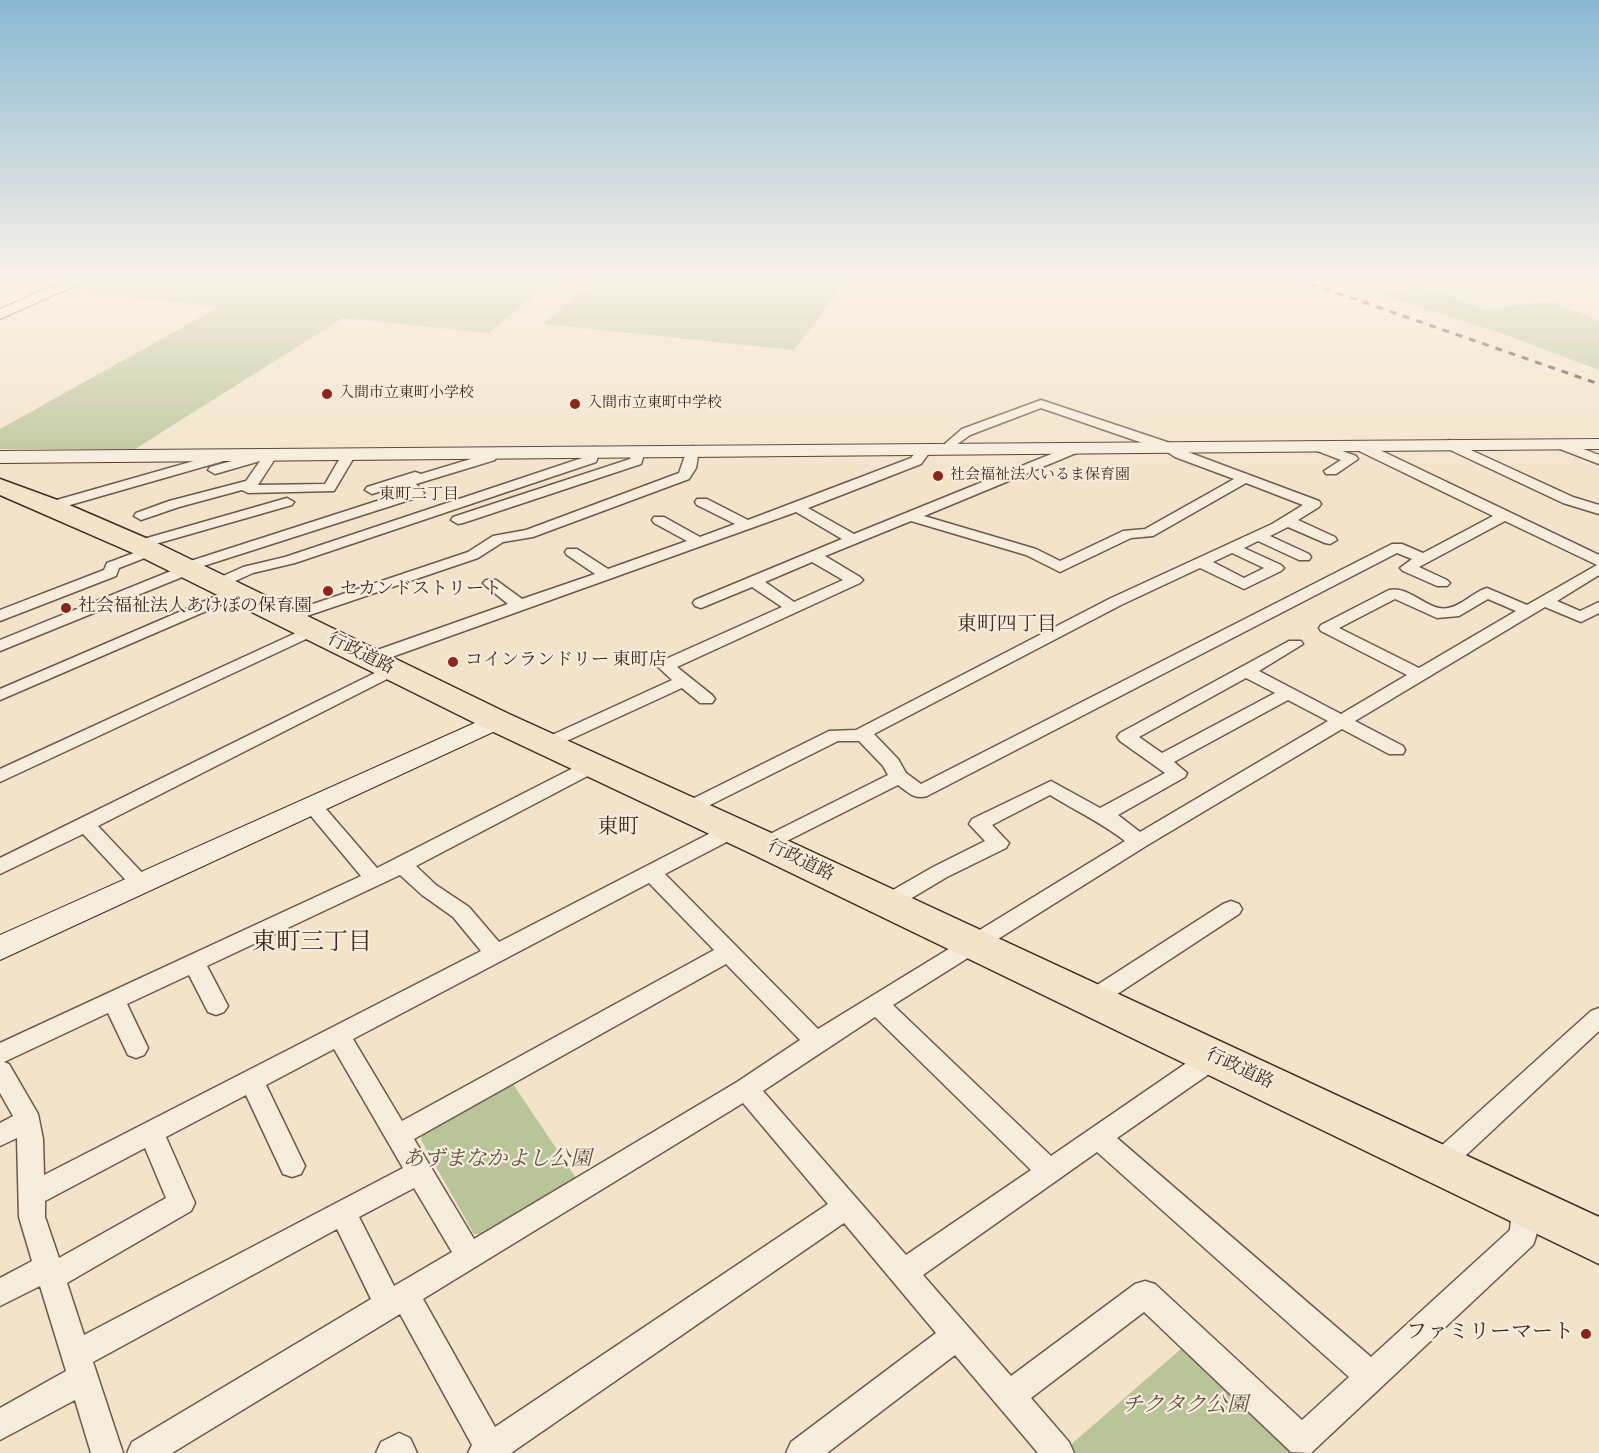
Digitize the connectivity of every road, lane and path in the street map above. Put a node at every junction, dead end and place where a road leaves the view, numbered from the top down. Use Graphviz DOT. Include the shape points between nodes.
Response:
graph roads {
  1 [pos="1449,444"];
  2 [pos="1560,444"];
  3 [pos="1599,444"];
  4 [pos="1317,446"];
  5 [pos="1358,446"];
  6 [pos="1076,448"];
  7 [pos="1171,448"];
  8 [pos="926,449"];
  9 [pos="945,449"];
  10 [pos="693,450"];
  11 [pos="639,451"];
  12 [pos="594,452"];
  13 [pos="484,453"];
  14 [pos="271,454"];
  15 [pos="349,454"];
  16 [pos="230,455"];
  17 [pos="0,457"];
  18 [pos="1599,460"];
  19 [pos="1332,471"];
  20 [pos="206,473"];
  21 [pos="1245,478"];
  22 [pos="251,484"];
  23 [pos="0,486"];
  24 [pos="372,490"];
  25 [pos="702,501"];
  26 [pos="286,502"];
  27 [pos="51,506"];
  28 [pos="797,507"];
  29 [pos="1599,510"];
  30 [pos="910,516"];
  31 [pos="1505,516"];
  32 [pos="458,520"];
  33 [pos="658,520"];
  34 [pos="1287,521"];
  35 [pos="748,525"];
  36 [pos="1258,536"];
  37 [pos="852,539"];
  38 [pos="143,540"];
  39 [pos="1330,540"];
  40 [pos="699,542"];
  41 [pos="1232,548"];
  42 [pos="572,552"];
  43 [pos="813,556"];
  44 [pos="1304,557"];
  45 [pos="1423,559"];
  46 [pos="1599,561"];
  47 [pos="1200,562"];
  48 [pos="1599,569"];
  49 [pos="607,575"];
  50 [pos="206,578"];
  51 [pos="753,581"];
  52 [pos="491,583"];
  53 [pos="1442,583"];
  54 [pos="701,603"];
  55 [pos="0,605"];
  56 [pos="520,606"];
  57 [pos="1537,606"];
  58 [pos="1599,606"];
  59 [pos="793,608"];
  60 [pos="0,616"];
  61 [pos="299,624"];
  62 [pos="1295,644"];
  63 [pos="0,646"];
  64 [pos="380,664"];
  65 [pos="1246,671"];
  66 [pos="1420,675"];
  67 [pos="684,681"];
  68 [pos="1289,693"];
  69 [pos="0,694"];
  70 [pos="706,699"];
  71 [pos="497,720"];
  72 [pos="1342,721"];
  73 [pos="864,736"];
  74 [pos="547,744"];
  75 [pos="1396,750"];
  76 [pos="1161,761"];
  77 [pos="594,765"];
  78 [pos="0,776"];
  79 [pos="899,777"];
  80 [pos="313,806"];
  81 [pos="687,809"];
  82 [pos="1104,815"];
  83 [pos="85,824"];
  84 [pos="749,838"];
  85 [pos="1139,841"];
  86 [pos="402,865"];
  87 [pos="0,867"];
  88 [pos="652,873"];
  89 [pos="374,878"];
  90 [pos="141,884"];
  91 [pos="887,903"];
  92 [pos="1231,909"];
  93 [pos="974,945"];
  94 [pos="0,948"];
  95 [pos="729,952"];
  96 [pos="496,954"];
  97 [pos="194,963"];
  98 [pos="114,1000"];
  99 [pos="1091,1000"];
  100 [pos="877,1004"];
  101 [pos="216,1006"];
  102 [pos="1599,1017"];
  103 [pos="339,1037"];
  104 [pos="816,1042"];
  105 [pos="136,1048"];
  106 [pos="0,1054"];
  107 [pos="1213,1058"];
  108 [pos="0,1071"];
  109 [pos="252,1081"];
  110 [pos="746,1089"];
  111 [pos="26,1121"];
  112 [pos="151,1133"];
  113 [pos="0,1135"];
  114 [pos="398,1136"];
  115 [pos="1098,1137"];
  116 [pos="1439,1164"];
  117 [pos="292,1166"];
  118 [pos="1049,1171"];
  119 [pos="419,1172"];
  120 [pos="31,1195"];
  121 [pos="846,1206"];
  122 [pos="1525,1207"];
  123 [pos="343,1213"];
  124 [pos="1599,1241"];
  125 [pos="469,1256"];
  126 [pos="50,1272"];
  127 [pos="903,1273"];
  128 [pos="0,1293"];
  129 [pos="397,1300"];
  130 [pos="957,1335"];
  131 [pos="80,1367"];
  132 [pos="1370,1376"];
  133 [pos="1009,1396"];
  134 [pos="0,1425"];
  135 [pos="489,1452"];
  136 [pos="107,1453"];
  137 [pos="143,1453"];
  138 [pos="392,1453"];
  139 [pos="401,1453"];
  140 [pos="802,1453"];
  141 [pos="1058,1453"];
  1 -- 2 [label="street"];
  1 -- 5 [label="street"];
  1 -- 29 [label="street" via="1568,500"];
  2 -- 3 [label="street"];
  2 -- 18 [label="street"];
  4 -- 5 [label="street"];
  4 -- 7 [label="street"];
  4 -- 19 [label="street" via="1351,459"];
  5 -- 31 [label="street"];
  6 -- 7 [label="street"];
  6 -- 9 [label="street"];
  6 -- 30 [label="street"];
  7 -- 9 [label="street" via="1041,404 966,432"];
  7 -- 21 [label="street"];
  8 -- 9 [label="street"];
  8 -- 10 [label="street"];
  8 -- 28 [label="street" via="916,461"];
  10 -- 11 [label="street"];
  10 -- 61 [label="street" via="684,476 528,534 510,534 486,543 472,555"];
  11 -- 12 [label="street"];
  11 -- 32 [label="street" via="636,461"];
  12 -- 13 [label="street"];
  12 -- 50 [label="street" via="591,459 290,560"];
  13 -- 15 [label="street"];
  13 -- 24 [label="street"];
  13 -- 50 [label="street" via="490,457 407,483 417,493"];
  14 -- 15 [label="street"];
  14 -- 16 [label="street"];
  14 -- 20 [label="street"];
  14 -- 22 [label="street"];
  15 -- 22 [label="street" via="329,488 248,489"];
  16 -- 17 [label="street"];
  16 -- 27 [label="street"];
  21 -- 30 [label="street" via="1148,533 1128,534 1060,567 1031,552"];
  21 -- 34 [label="street" via="1314,504"];
  22 -- 38 [label="street" via="174,504"];
  23 -- 27 [label="highway, 行政道路"];
  25 -- 35 [label="street"];
  26 -- 38 [label="street"];
  27 -- 38 [label="highway, 行政道路"];
  28 -- 35 [label="street"];
  28 -- 37 [label="street"];
  30 -- 37 [label="street"];
  31 -- 45 [label="street"];
  31 -- 46 [label="street"];
  33 -- 40 [label="street"];
  34 -- 36 [label="street"];
  34 -- 39 [label="street"];
  35 -- 40 [label="street"];
  36 -- 41 [label="street"];
  36 -- 44 [label="street"];
  37 -- 43 [label="street"];
  38 -- 50 [label="highway, 行政道路"];
  38 -- 55 [label="street"];
  38 -- 60 [label="street" via="112,566 111,573"];
  40 -- 49 [label="street"];
  41 -- 47 [label="street"];
  41 -- 47 [label="street" via="1276,568 1244,584"];
  42 -- 49 [label="street"];
  43 -- 51 [label="street"];
  43 -- 59 [label="street" via="855,579"];
  45 -- 53 [label="street" via="1408,568"];
  45 -- 79 [label="street" via="1397,547 920,792"];
  47 -- 73 [label="street" via="865,731"];
  48 -- 57 [label="street"];
  49 -- 56 [label="street"];
  50 -- 61 [label="highway, 行政道路"];
  50 -- 63 [label="street"];
  50 -- 69 [label="street"];
  51 -- 54 [label="street"];
  51 -- 59 [label="street"];
  52 -- 56 [label="street"];
  56 -- 64 [label="street"];
  57 -- 58 [label="street" via="1581,617"];
  57 -- 66 [label="street"];
  57 -- 66 [label="street" via="1487,593 1453,613 1437,613 1395,593 1327,628"];
  59 -- 67 [label="street" via="665,666"];
  61 -- 64 [label="highway, 行政道路"];
  61 -- 78 [label="street"];
  62 -- 65 [label="street"];
  64 -- 71 [label="highway, 行政道路"];
  64 -- 83 [label="street"];
  65 -- 68 [label="street"];
  65 -- 76 [label="street" via="1126,737"];
  66 -- 72 [label="street"];
  67 -- 70 [label="street"];
  67 -- 74 [label="street"];
  68 -- 72 [label="street"];
  68 -- 76 [label="street"];
  71 -- 74 [label="highway, 行政道路"];
  71 -- 80 [label="street"];
  72 -- 75 [label="street"];
  72 -- 85 [label="street"];
  73 -- 79 [label="street" via="891,763"];
  73 -- 81 [label="street" via="834,735"];
  74 -- 77 [label="highway, 行政道路"];
  76 -- 82 [label="street" via="1178,772"];
  77 -- 81 [label="highway, 行政道路"];
  77 -- 86 [label="street"];
  79 -- 84 [label="street"];
  80 -- 89 [label="street"];
  80 -- 90 [label="street"];
  81 -- 84 [label="highway, 行政道路"];
  82 -- 85 [label="street"];
  82 -- 91 [label="street" via="1100,818 1051,787 979,824 999,843"];
  83 -- 87 [label="street"];
  83 -- 90 [label="street"];
  84 -- 88 [label="street"];
  84 -- 91 [label="highway, 行政道路"];
  85 -- 93 [label="street"];
  86 -- 89 [label="street"];
  86 -- 96 [label="street" via="461,912"];
  88 -- 95 [label="street"];
  88 -- 96 [label="street"];
  89 -- 97 [label="street"];
  90 -- 94 [label="street"];
  91 -- 93 [label="highway, 行政道路"];
  92 -- 99 [label="street"];
  93 -- 99 [label="highway, 行政道路"];
  93 -- 100 [label="street"];
  95 -- 104 [label="street"];
  95 -- 114 [label="street"];
  96 -- 103 [label="street"];
  97 -- 98 [label="street"];
  97 -- 101 [label="street"];
  98 -- 105 [label="street"];
  98 -- 106 [label="street"];
  99 -- 107 [label="highway, 行政道路"];
  100 -- 104 [label="street"];
  100 -- 118 [label="street"];
  102 -- 116 [label="street"];
  103 -- 109 [label="street"];
  103 -- 114 [label="street"];
  104 -- 110 [label="street"];
  107 -- 115 [label="street"];
  107 -- 116 [label="highway, 行政道路"];
  108 -- 111 [label="street"];
  109 -- 112 [label="street"];
  109 -- 117 [label="street"];
  110 -- 121 [label="street"];
  110 -- 125 [label="street"];
  111 -- 113 [label="street"];
  111 -- 120 [label="street"];
  112 -- 120 [label="street"];
  112 -- 126 [label="street" via="182,1203"];
  114 -- 119 [label="street"];
  115 -- 118 [label="street"];
  115 -- 132 [label="street"];
  116 -- 122 [label="highway, 行政道路"];
  118 -- 127 [label="street"];
  119 -- 123 [label="street"];
  119 -- 125 [label="street"];
  120 -- 126 [label="street" via="32,1217"];
  121 -- 127 [label="street"];
  121 -- 135 [label="street"];
  122 -- 124 [label="highway, 行政道路"];
  122 -- 132 [label="street" via="1523,1236"];
  123 -- 129 [label="street"];
  123 -- 131 [label="street"];
  125 -- 129 [label="street"];
  126 -- 128 [label="street"];
  126 -- 131 [label="street"];
  127 -- 130 [label="street"];
  129 -- 135 [label="street"];
  129 -- 137 [label="street"];
  130 -- 133 [label="street"];
  130 -- 140 [label="street"];
  131 -- 134 [label="street"];
  131 -- 136 [label="street"];
  132 -- 133 [label="street" via="1302,1441 1144,1294"];
  133 -- 141 [label="street"];
  138 -- 139 [label="street" via="399,1449"];
}
